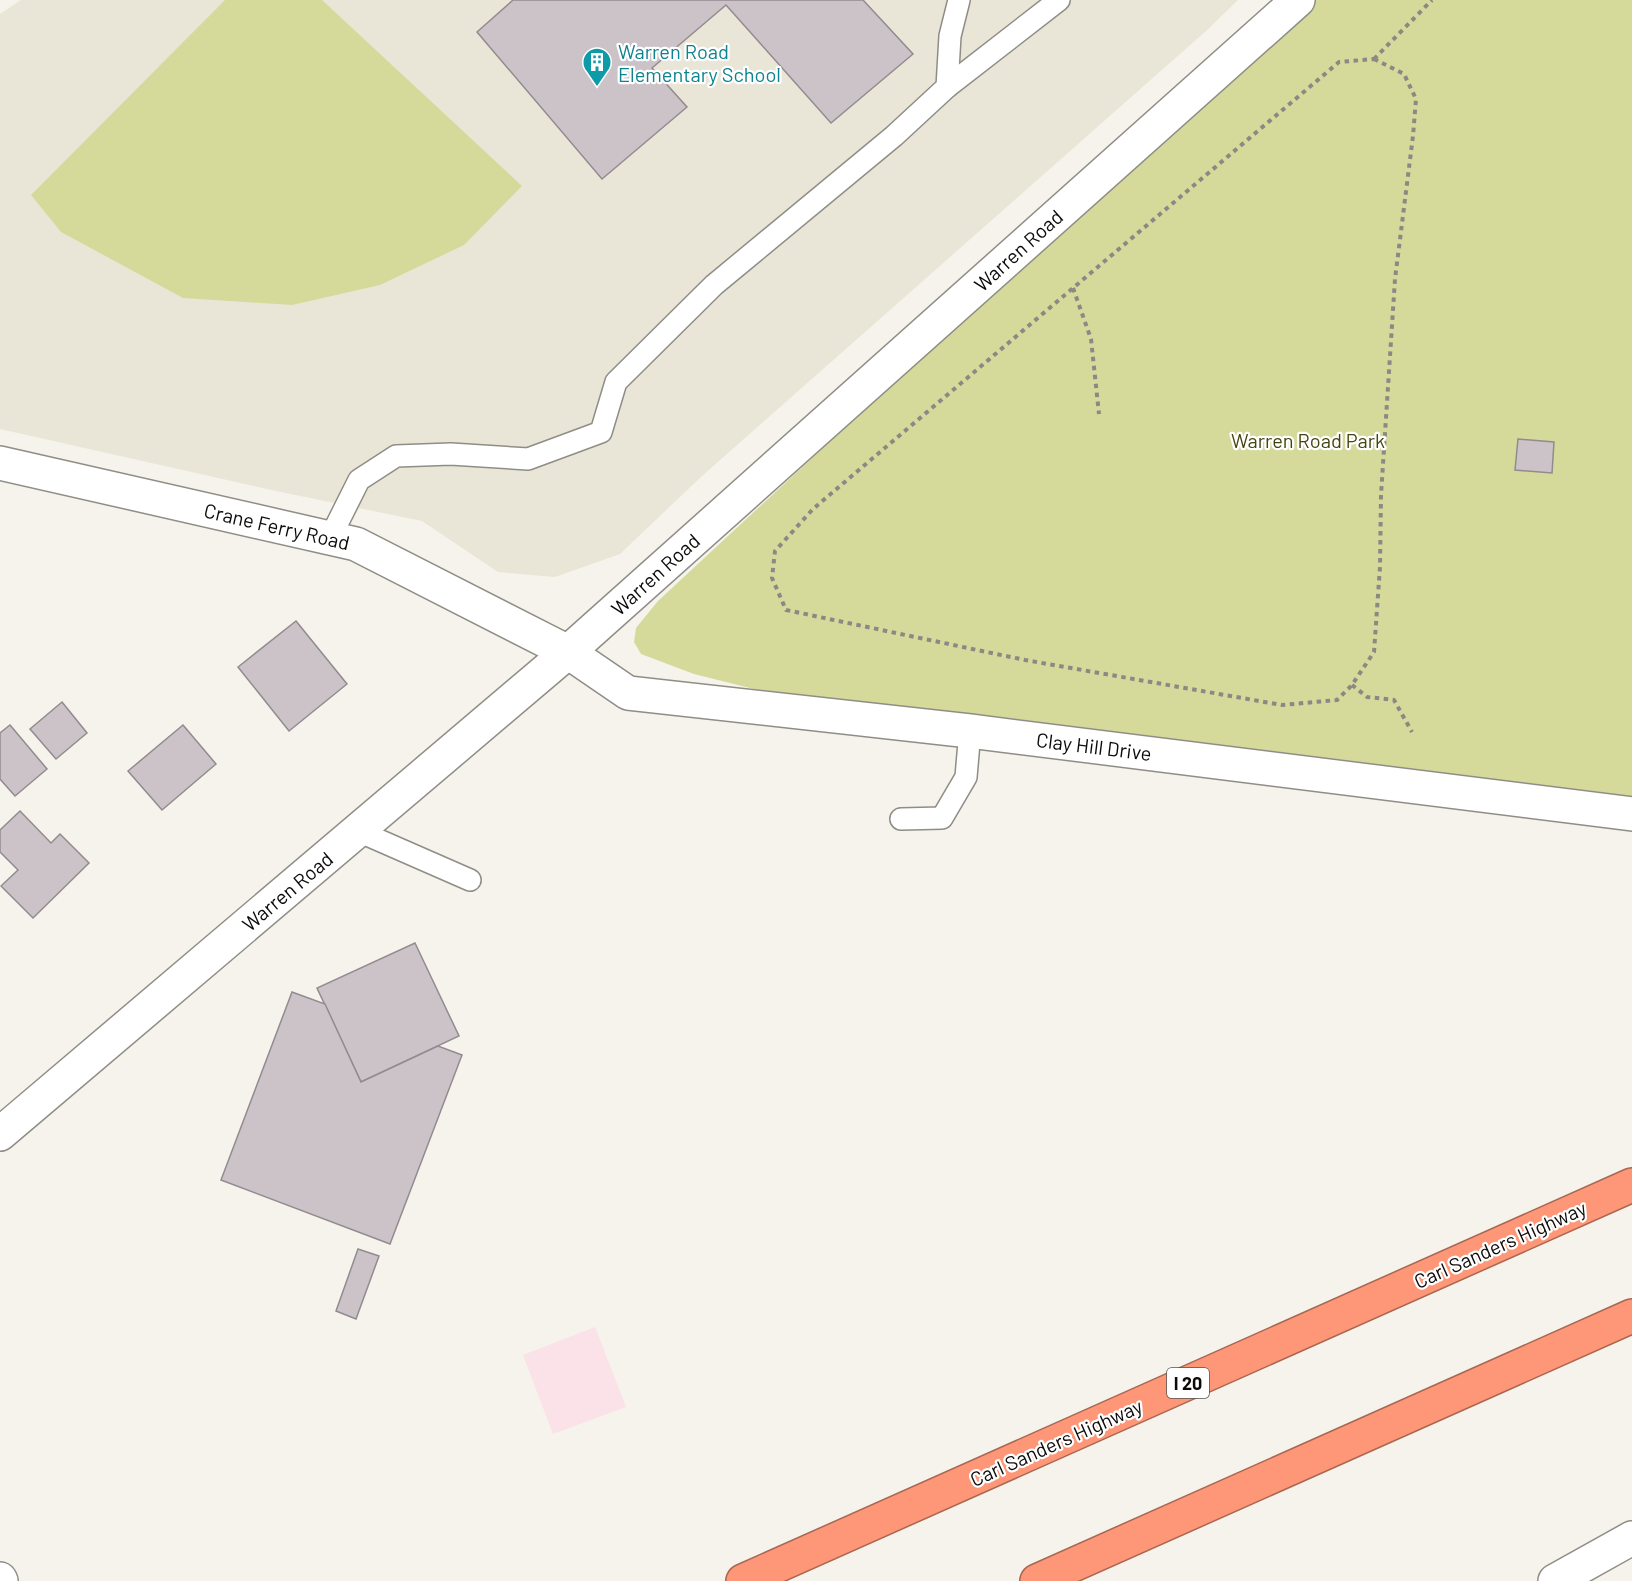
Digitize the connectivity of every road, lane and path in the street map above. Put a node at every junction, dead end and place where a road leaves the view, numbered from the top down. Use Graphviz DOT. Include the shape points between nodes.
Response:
graph roads {
  1 [pos="959,0"];
  2 [pos="1059,0"];
  3 [pos="1298,0"];
  4 [pos="1432,0"];
  5 [pos="1374,59"];
  6 [pos="947,87"];
  7 [pos="1073,288"];
  8 [pos="1099,414"];
  9 [pos="0,463"];
  10 [pos="330,538"];
  11 [pos="568,652"];
  12 [pos="1352,685"];
  13 [pos="970,731"];
  14 [pos="1412,732"];
  15 [pos="1632,814"];
  16 [pos="901,819"];
  17 [pos="358,831"];
  18 [pos="470,880"];
  19 [pos="0,1134"];
  20 [pos="1632,1185"];
  21 [pos="1632,1316"];
  22 [pos="1632,1539"];
  23 [pos="743,1581"];
  24 [pos="1038,1581"];
  25 [pos="1556,1581"];
  1 -- 6 [label="lane" via="950,36"];
  2 -- 6 [label="lane"];
  3 -- 11 [label="street, Warren Road"];
  4 -- 5 [label="path"];
  5 -- 7 [label="path" via="1340,62"];
  5 -- 12 [label="path" via="1404,74 1416,99 1395,279 1374,652"];
  6 -- 10 [label="lane" via="894,136 714,285 632,366 616,382 602,432 528,459 451,454 396,456 359,480"];
  7 -- 8 [label="path" via="1091,339"];
  7 -- 12 [label="path" via="813,509 775,551 772,578 786,610 1026,660 1282,705 1337,700"];
  9 -- 10 [label="street, Crane Ferry Road"];
  10 -- 11 [label="street, Crane Ferry Road" via="357,544"];
  11 -- 13 [label="street, Clay Hill Drive" via="628,693"];
  11 -- 17 [label="street, Warren Road"];
  12 -- 14 [label="path" via="1367,697 1394,699"];
  13 -- 15 [label="street, Clay Hill Drive"];
  13 -- 16 [label="lane" via="966,777 942,818"];
  17 -- 18 [label="lane"];
  17 -- 19 [label="street, Warren Road"];
  20 -- 23 [label="highway, Carl Sanders Highway / I 20"];
  21 -- 24 [label="highway"];
  22 -- 25 [label="street"];
}
